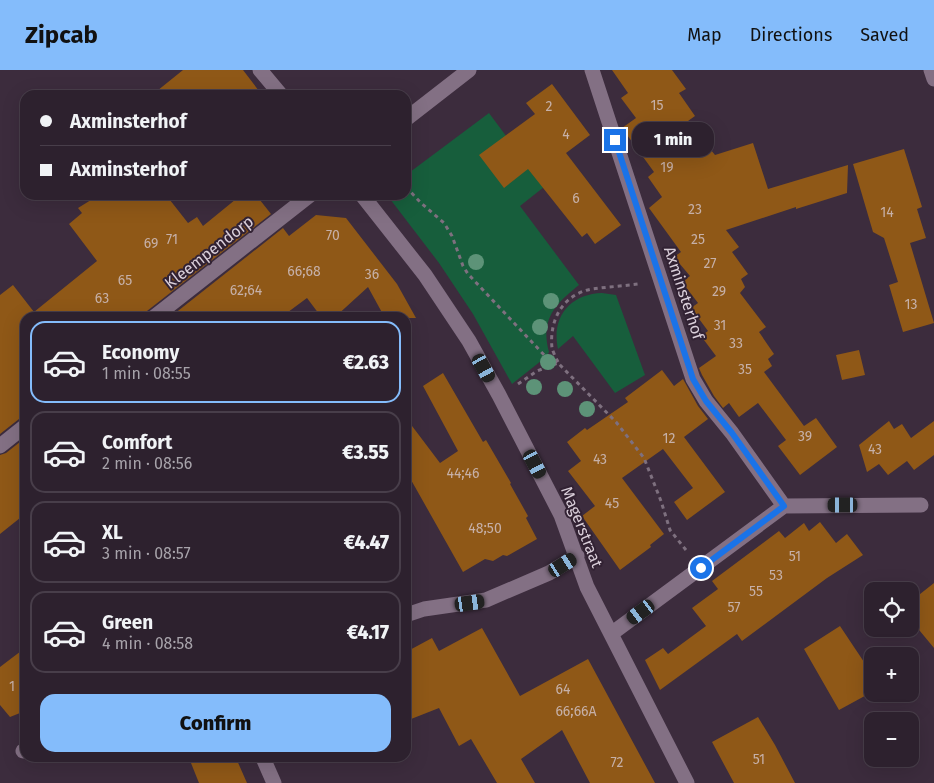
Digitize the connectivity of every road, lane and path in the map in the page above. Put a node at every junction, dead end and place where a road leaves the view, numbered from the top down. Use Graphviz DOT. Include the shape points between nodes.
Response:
graph roads {
  1 [pos="260,70"];
  2 [pos="469,70"];
  3 [pos="592,70"];
  4 [pos="931,70"];
  5 [pos="934,80"];
  6 [pos="277,90"];
  7 [pos="411,116"];
  8 [pos="411,193"];
  9 [pos="304,200"];
  10 [pos="366,200"];
  11 [pos="661,281"];
  12 [pos="161,312"];
  13 [pos="558,363"];
  14 [pos="499,395"];
  15 [pos="20,430"];
  16 [pos="0,446"];
  17 [pos="921,505"];
  18 [pos="784,506"];
  19 [pos="576,556"];
  20 [pos="701,568"];
  21 [pos="411,613"];
  22 [pos="611,634"];
  23 [pos="265,762"];
  24 [pos="274,783"];
  25 [pos="687,783"];
  1 -- 6 [label="street"];
  2 -- 7 [label="street"];
  3 -- 11 [label="street, Axminsterhof"];
  4 -- 5 [label="street"];
  8 -- 13 [label="path" via="444,223 468,274 546,357"];
  9 -- 12 [label="street, Kleempendorp"];
  10 -- 14 [label="street, Magerstraat" via="425,275"];
  11 -- 13 [label="path" via="591,289 567,301 557,313 553,329 552,348"];
  11 -- 18 [label="street, Axminsterhof" via="693,379"];
  13 -- 14 [label="path" via="537,371"];
  13 -- 20 [label="path" via="616,422 644,458 670,530"];
  14 -- 19 [label="street, Magerstraat" via="561,515"];
  15 -- 16 [label="street"];
  17 -- 18 [label="street"];
  18 -- 20 [label="street"];
  19 -- 21 [label="street" via="549,574 486,600"];
  19 -- 22 [label="street, Magerstraat" via="587,587"];
  20 -- 22 [label="street"];
  22 -- 25 [label="street, Magerstraat"];
  23 -- 24 [label="street"];
}
